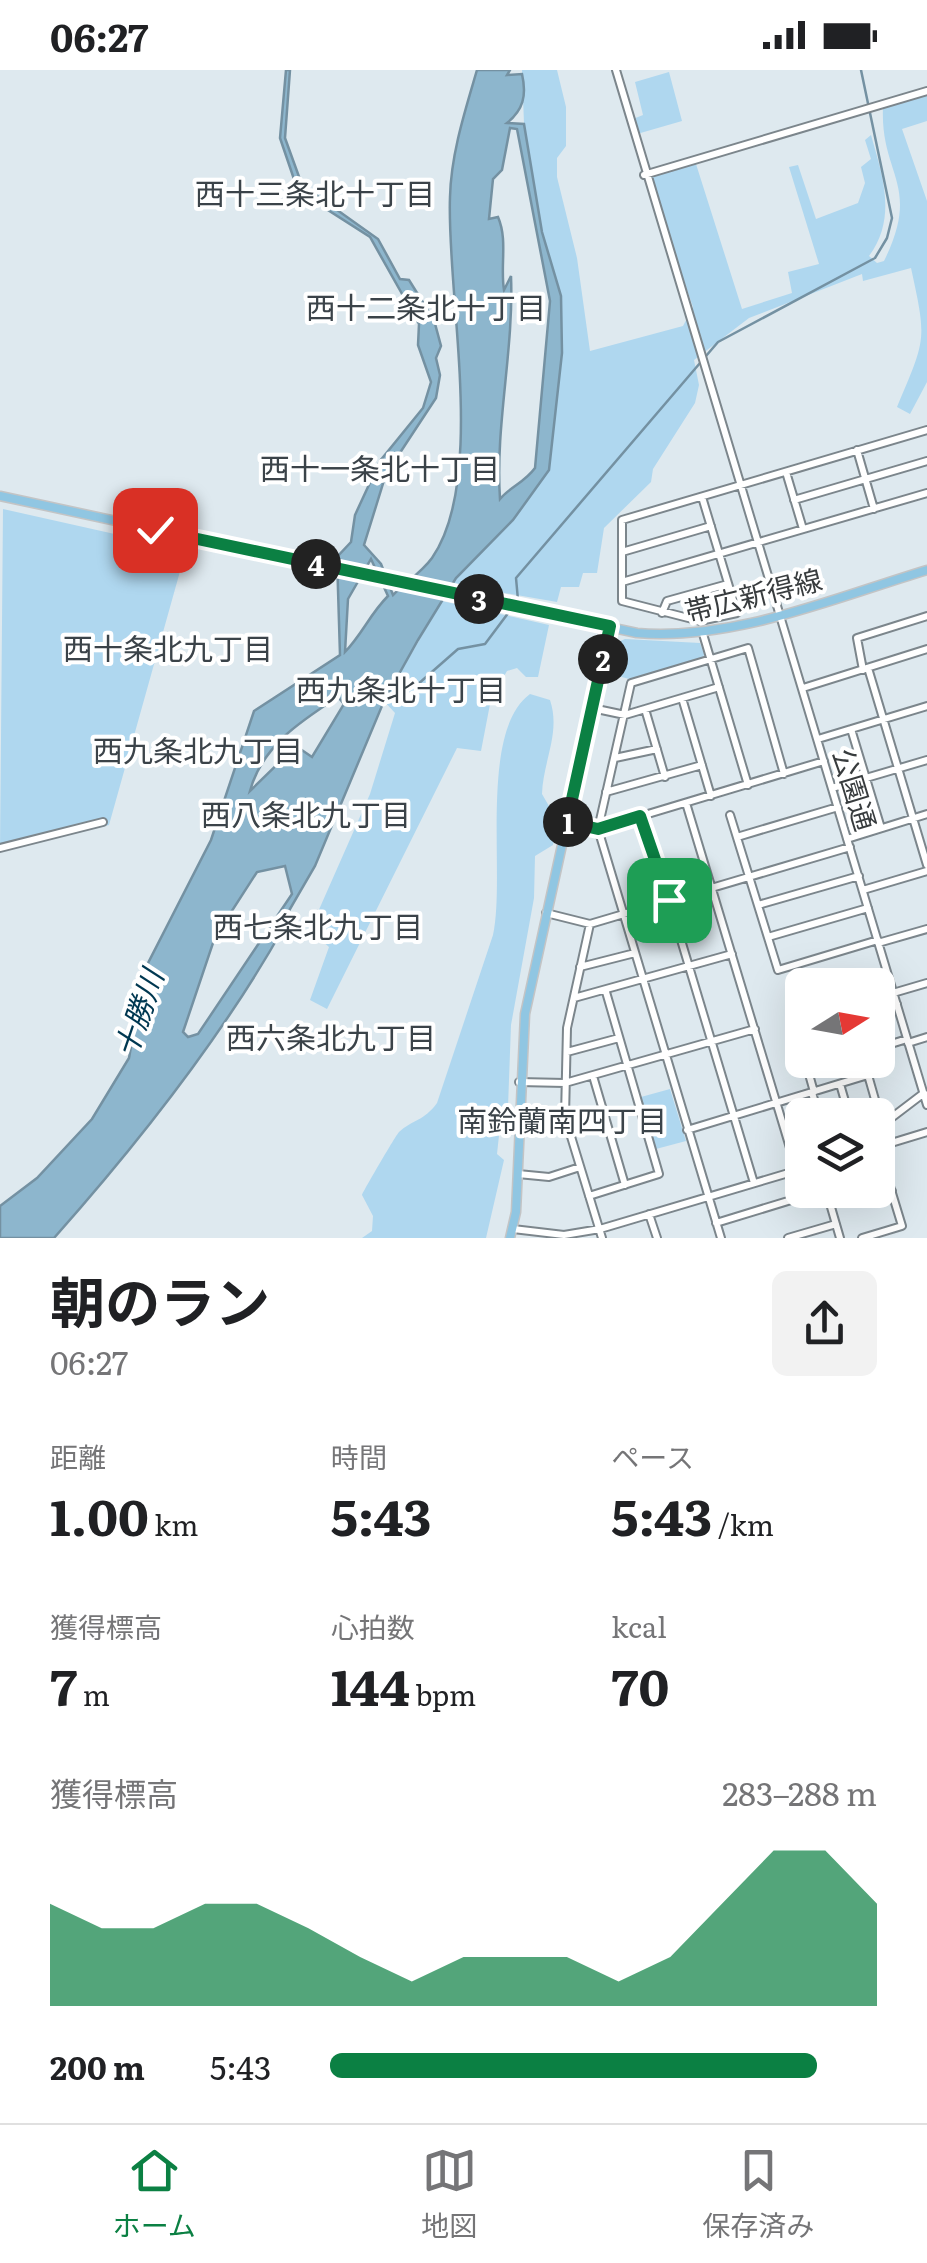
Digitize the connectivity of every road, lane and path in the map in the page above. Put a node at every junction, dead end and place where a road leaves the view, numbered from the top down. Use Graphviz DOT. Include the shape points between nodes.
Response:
graph roads {
  1 [pos="616,70"];
  2 [pos="927,92"];
  3 [pos="644,175"];
  4 [pos="927,430"];
  5 [pos="857,450"];
  6 [pos="927,461"];
  7 [pos="786,472"];
  8 [pos="865,480"];
  9 [pos="743,485"];
  10 [pos="927,493"];
  11 [pos="0,496"];
  12 [pos="702,497"];
  13 [pos="794,500"];
  14 [pos="874,509"];
  15 [pos="710,526"];
  16 [pos="803,529"];
  17 [pos="760,543"];
  18 [pos="622,552"];
  19 [pos="719,555"];
  20 [pos="927,570"];
  21 [pos="622,582"];
  22 [pos="728,584"];
  23 [pos="780,613"];
  24 [pos="662,614"];
  25 [pos="927,616"];
  26 [pos="610,626"];
  27 [pos="703,634"];
  28 [pos="927,649"];
  29 [pos="710,659"];
  30 [pos="865,669"];
  31 [pos="718,687"];
  32 [pos="803,688"];
  33 [pos="682,698"];
  34 [pos="927,706"];
  35 [pos="592,708"];
  36 [pos="646,709"];
  37 [pos="624,715"];
  38 [pos="883,720"];
  39 [pos="851,729"];
  40 [pos="818,739"];
  41 [pos="657,749"];
  42 [pos="614,758"];
  43 [pos="927,760"];
  44 [pos="824,762"];
  45 [pos="702,765"];
  46 [pos="898,769"];
  47 [pos="784,774"];
  48 [pos="665,777"];
  49 [pos="866,778"];
  50 [pos="748,784"];
  51 [pos="832,788"];
  52 [pos="606,792"];
  53 [pos="711,796"];
  54 [pos="686,803"];
  55 [pos="838,807"];
  56 [pos="927,814"];
  57 [pos="730,815"];
  58 [pos="640,816"];
  59 [pos="913,819"];
  60 [pos="103,822"];
  61 [pos="567,822"];
  62 [pos="881,828"];
  63 [pos="598,829"];
  64 [pos="737,837"];
  65 [pos="848,843"];
  66 [pos="0,848"];
  67 [pos="927,868"];
  68 [pos="749,876"];
  69 [pos="859,876"];
  70 [pos="712,888"];
  71 [pos="862,890"];
  72 [pos="668,901"];
  73 [pos="758,906"];
  74 [pos="868,908"];
  75 [pos="546,913"];
  76 [pos="623,914"];
  77 [pos="590,924"];
  78 [pos="927,929"];
  79 [pos="768,937"];
  80 [pos="878,942"];
  81 [pos="635,953"];
  82 [pos="732,954"];
  83 [pos="580,966"];
  84 [pos="690,967"];
  85 [pos="886,968"];
  86 [pos="643,981"];
  87 [pos="927,983"];
  88 [pos="606,992"];
  89 [pos="895,992"];
  90 [pos="574,998"];
  91 [pos="895,998"];
  92 [pos="897,1004"];
  93 [pos="755,1028"];
  94 [pos="927,1037"];
  95 [pos="620,1038"];
  96 [pos="908,1041"];
  97 [pos="712,1042"];
  98 [pos="895,1044"];
  99 [pos="567,1052"];
  100 [pos="665,1055"];
  101 [pos="628,1066"];
  102 [pos="593,1076"];
  103 [pos="810,1078"];
  104 [pos="520,1082"];
  105 [pos="566,1083"];
  106 [pos="840,1084"];
  107 [pos="813,1092"];
  108 [pos="925,1092"];
  109 [pos="815,1098"];
  110 [pos="844,1098"];
  111 [pos="873,1098"];
  112 [pos="777,1103"];
  113 [pos="927,1105"];
  114 [pos="895,1115"];
  115 [pos="734,1116"];
  116 [pos="785,1126"];
  117 [pos="687,1130"];
  118 [pos="927,1132"];
  119 [pos="895,1142"];
  120 [pos="580,1167"];
  121 [pos="518,1174"];
  122 [pos="785,1175"];
  123 [pos="625,1184"];
  124 [pos="754,1184"];
  125 [pos="589,1196"];
  126 [pos="708,1197"];
  127 [pos="785,1202"];
  128 [pos="895,1202"];
  129 [pos="831,1208"];
  130 [pos="649,1214"];
  131 [pos="716,1222"];
  132 [pos="836,1224"];
  133 [pos="512,1233"];
  134 [pos="601,1234"];
  135 [pos="551,1236"];
  136 [pos="657,1238"];
  137 [pos="720,1238"];
  138 [pos="788,1238"];
  139 [pos="840,1238"];
  140 [pos="862,1238"];
  1 -- 3 [label="street, 公園通"];
  2 -- 3 [label="street"];
  3 -- 9 [label="street, 公園通"];
  4 -- 5 [label="street"];
  5 -- 7 [label="street"];
  5 -- 8 [label="street"];
  6 -- 8 [label="street"];
  7 -- 9 [label="street"];
  7 -- 13 [label="street"];
  8 -- 13 [label="street"];
  8 -- 14 [label="street"];
  9 -- 12 [label="street"];
  9 -- 17 [label="street, 公園通"];
  10 -- 14 [label="street"];
  11 -- 26 [label="main road, 帯広新得線"];
  12 -- 15 [label="street"];
  12 -- 18 [label="street" via="622,520"];
  13 -- 16 [label="street"];
  14 -- 16 [label="street"];
  15 -- 18 [label="street"];
  15 -- 19 [label="street"];
  16 -- 17 [label="street"];
  17 -- 19 [label="street"];
  17 -- 23 [label="street, 公園通"];
  18 -- 21 [label="street"];
  19 -- 21 [label="street"];
  19 -- 22 [label="street"];
  20 -- 23 [label="main road, 帯広新得線"];
  21 -- 24 [label="street" via="622,602"];
  22 -- 24 [label="street" via="667,601"];
  22 -- 24 [label="street" via="737,613 700,621"];
  23 -- 27 [label="main road, 帯広新得線"];
  23 -- 32 [label="street, 公園通"];
  25 -- 30 [label="street" via="858,638"];
  26 -- 27 [label="main road, 帯広新得線"];
  26 -- 35 [label="main road"];
  27 -- 29 [label="street"];
  28 -- 30 [label="street"];
  29 -- 31 [label="street"];
  29 -- 37 [label="street" via="631,683"];
  29 -- 47 [label="street" via="748,648"];
  30 -- 32 [label="street"];
  30 -- 38 [label="street"];
  31 -- 33 [label="street"];
  31 -- 50 [label="street"];
  32 -- 40 [label="street, 公園通"];
  33 -- 36 [label="street"];
  33 -- 45 [label="street"];
  34 -- 38 [label="street"];
  35 -- 37 [label="street"];
  35 -- 61 [label="main road"];
  36 -- 37 [label="street"];
  36 -- 41 [label="street"];
  37 -- 42 [label="street"];
  38 -- 39 [label="street"];
  38 -- 46 [label="street"];
  39 -- 40 [label="street"];
  39 -- 49 [label="street"];
  40 -- 44 [label="street, 公園通"];
  41 -- 42 [label="street"];
  41 -- 48 [label="street"];
  42 -- 52 [label="street"];
  43 -- 46 [label="street"];
  44 -- 47 [label="street"];
  44 -- 51 [label="street, 公園通"];
  45 -- 48 [label="street"];
  45 -- 53 [label="street"];
  46 -- 49 [label="street"];
  46 -- 59 [label="street"];
  47 -- 50 [label="street"];
  48 -- 52 [label="street"];
  49 -- 51 [label="street"];
  49 -- 62 [label="street"];
  50 -- 53 [label="street"];
  51 -- 55 [label="street, 公園通"];
  52 -- 63 [label="street"];
  53 -- 54 [label="street"];
  54 -- 58 [label="street"];
  54 -- 70 [label="street"];
  55 -- 64 [label="street"];
  55 -- 65 [label="street, 公園通"];
  56 -- 59 [label="street"];
  57 -- 64 [label="street"];
  58 -- 63 [label="street"];
  58 -- 72 [label="street"];
  59 -- 62 [label="street"];
  59 -- 67 [label="street"];
  60 -- 66 [label="street"];
  61 -- 63 [label="street"];
  61 -- 75 [label="main road"];
  62 -- 65 [label="street"];
  63 -- 76 [label="street"];
  64 -- 68 [label="street"];
  65 -- 68 [label="street"];
  65 -- 69 [label="street, 公園通"];
  67 -- 71 [label="street"];
  68 -- 70 [label="street"];
  68 -- 73 [label="street"];
  69 -- 71 [label="street, 公園通"];
  69 -- 73 [label="street"];
  70 -- 72 [label="street"];
  70 -- 82 [label="street"];
  71 -- 74 [label="street, 公園通"];
  72 -- 76 [label="street"];
  72 -- 84 [label="street"];
  73 -- 79 [label="street"];
  74 -- 79 [label="street"];
  74 -- 80 [label="street, 公園通"];
  75 -- 77 [label="street"];
  75 -- 104 [label="main road" via="527,1000"];
  76 -- 77 [label="street"];
  76 -- 81 [label="street"];
  77 -- 83 [label="street"];
  78 -- 80 [label="street"];
  79 -- 80 [label="street" via="778,970"];
  80 -- 85 [label="street, 公園通"];
  81 -- 83 [label="street"];
  81 -- 86 [label="street"];
  82 -- 84 [label="street"];
  82 -- 93 [label="street"];
  83 -- 90 [label="street"];
  84 -- 86 [label="street"];
  84 -- 97 [label="street"];
  86 -- 88 [label="street"];
  86 -- 100 [label="street"];
  87 -- 89 [label="street"];
  88 -- 90 [label="street"];
  88 -- 95 [label="street"];
  90 -- 99 [label="street"];
  91 -- 92 [label="street, 公園通"];
  92 -- 96 [label="street, 公園通"];
  93 -- 97 [label="street"];
  93 -- 112 [label="street"];
  94 -- 96 [label="street"];
  95 -- 99 [label="street"];
  95 -- 101 [label="street"];
  96 -- 98 [label="street"];
  96 -- 108 [label="street, 公園通"];
  97 -- 100 [label="street"];
  97 -- 115 [label="street"];
  99 -- 105 [label="street"];
  100 -- 101 [label="street"];
  100 -- 117 [label="street"];
  101 -- 102 [label="street"];
  101 -- 123 [label="street" via="660,1174"];
  102 -- 105 [label="street"];
  102 -- 123 [label="street"];
  103 -- 107 [label="street"];
  104 -- 105 [label="street"];
  104 -- 121 [label="main road"];
  105 -- 120 [label="street" via="566,1117"];
  106 -- 107 [label="street"];
  106 -- 110 [label="street"];
  106 -- 111 [label="street" via="868,1076"];
  107 -- 109 [label="street"];
  107 -- 112 [label="street"];
  108 -- 113 [label="street, 公園通"];
  108 -- 114 [label="street"];
  112 -- 115 [label="street"];
  112 -- 116 [label="street"];
  115 -- 117 [label="street"];
  115 -- 124 [label="street"];
  117 -- 126 [label="street"];
  118 -- 119 [label="street"];
  120 -- 121 [label="street" via="549,1177"];
  120 -- 125 [label="street"];
  121 -- 133 [label="main road"];
  122 -- 124 [label="street"];
  123 -- 125 [label="street"];
  124 -- 126 [label="street"];
  125 -- 134 [label="street"];
  126 -- 130 [label="street"];
  126 -- 131 [label="street"];
  127 -- 131 [label="street"];
  128 -- 140 [label="street" via="902,1226"];
  129 -- 132 [label="street"];
  130 -- 134 [label="street"];
  130 -- 136 [label="street"];
  131 -- 137 [label="street"];
  132 -- 138 [label="street"];
  132 -- 139 [label="street"];
  133 -- 135 [label="street"];
  134 -- 135 [label="street"];
}
